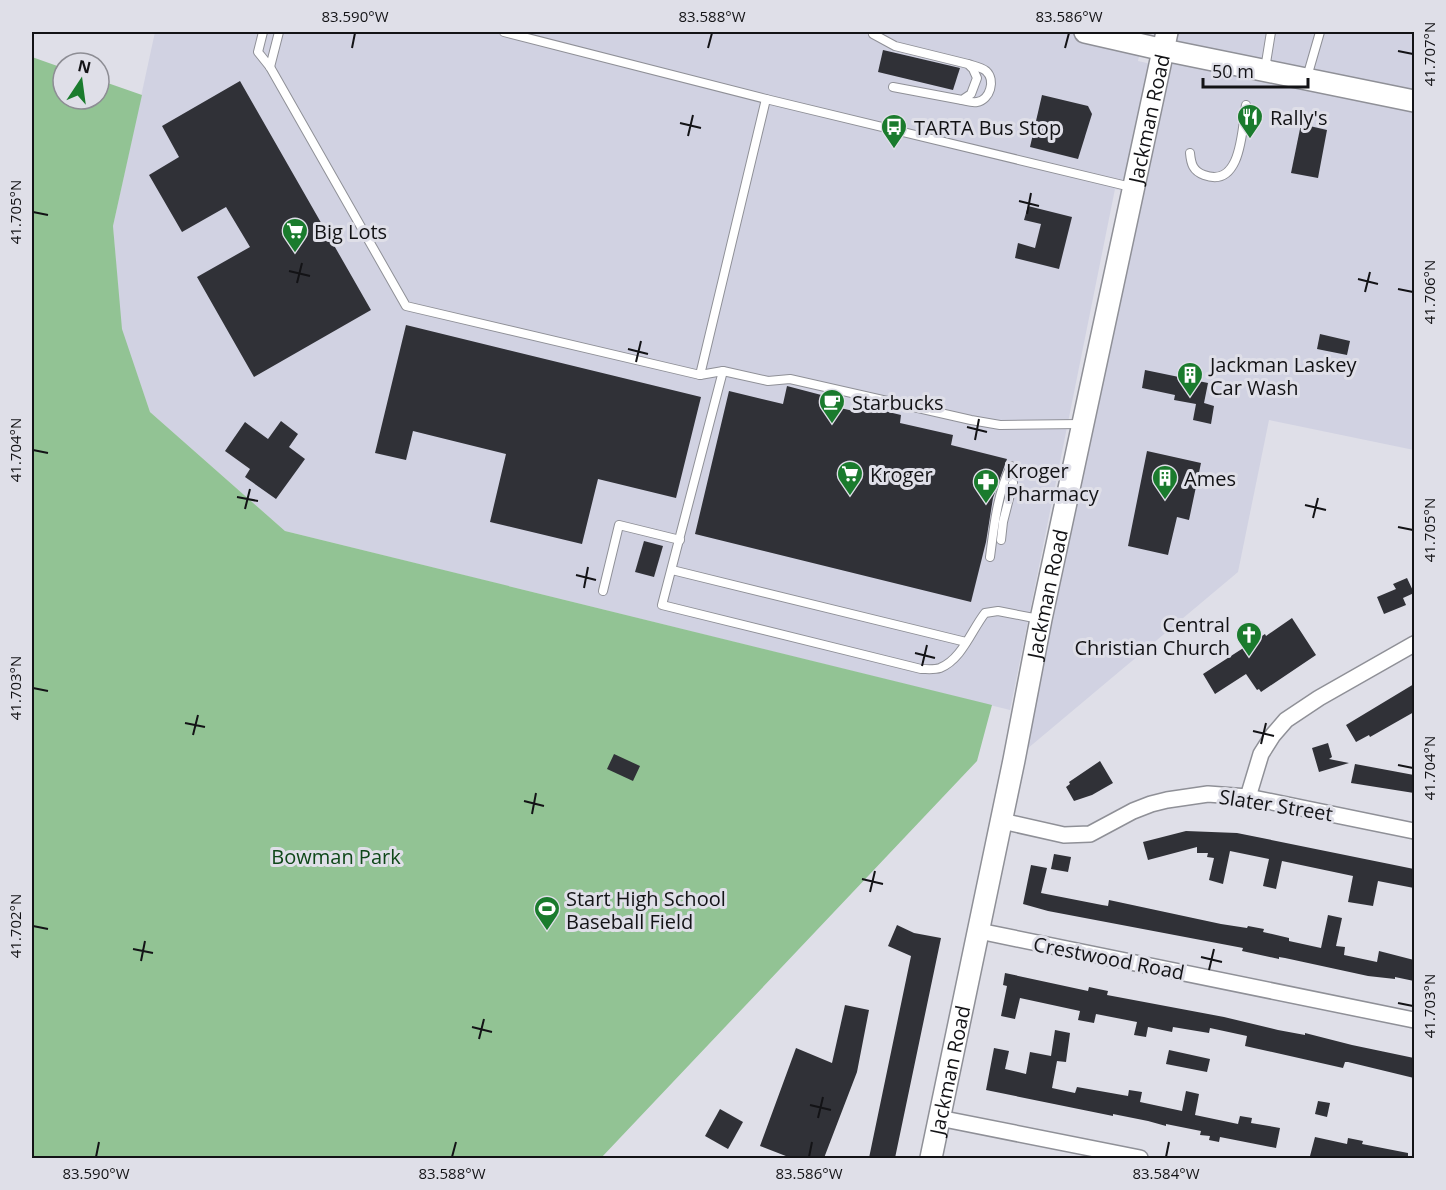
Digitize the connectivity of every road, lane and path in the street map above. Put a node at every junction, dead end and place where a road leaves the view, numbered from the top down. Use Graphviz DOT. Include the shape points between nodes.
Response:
graph roads {
  1 [pos="263,32"];
  2 [pos="279,32"];
  3 [pos="504,32"];
  4 [pos="1085,32"];
  5 [pos="1271,32"];
  6 [pos="1320,32"];
  7 [pos="873,34"];
  8 [pos="1166,41"];
  9 [pos="968,64"];
  10 [pos="270,68"];
  11 [pos="1265,69"];
  12 [pos="1306,79"];
  13 [pos="893,87"];
  14 [pos="766,99"];
  15 [pos="962,100"];
  16 [pos="1414,101"];
  17 [pos="1246,105"];
  18 [pos="1190,153"];
  19 [pos="1135,188"];
  20 [pos="723,371"];
  21 [pos="700,375"];
  22 [pos="1082,424"];
  23 [pos="1011,466"];
  24 [pos="1013,483"];
  25 [pos="680,540"];
  26 [pos="1001,540"];
  27 [pos="990,558"];
  28 [pos="672,570"];
  29 [pos="603,591"];
  30 [pos="1041,619"];
  31 [pos="966,642"];
  32 [pos="1414,645"];
  33 [pos="1248,797"];
  34 [pos="1002,821"];
  35 [pos="1414,831"];
  36 [pos="979,931"];
  37 [pos="1414,1020"];
  38 [pos="939,1118"];
  39 [pos="931,1158"];
  40 [pos="1140,1158"];
  1 -- 10 [label="lane" via="258,52"];
  2 -- 10 [label="lane"];
  3 -- 14 [label="lane"];
  4 -- 8 [label="main road"];
  5 -- 11 [label="lane"];
  6 -- 12 [label="lane"];
  7 -- 9 [label="lane" via="895,46"];
  8 -- 11 [label="main road"];
  8 -- 19 [label="main road, Jackman Road"];
  9 -- 15 [label="lane" via="976,73 976,84"];
  9 -- 15 [label="lane" via="987,71 990,87 982,101"];
  10 -- 21 [label="lane" via="406,306"];
  11 -- 12 [label="main road"];
  12 -- 16 [label="main road"];
  13 -- 15 [label="lane"];
  14 -- 19 [label="lane"];
  14 -- 21 [label="lane"];
  17 -- 18 [label="lane" via="1237,158 1229,172 1218,177 1200,174 1193,167"];
  19 -- 22 [label="main road, Jackman Road"];
  20 -- 21 [label="lane"];
  20 -- 22 [label="lane" via="768,381 790,379 971,420"];
  20 -- 25 [label="lane"];
  22 -- 30 [label="main road, Jackman Road"];
  23 -- 27 [label="lane" via="1004,480"];
  24 -- 26 [label="lane"];
  25 -- 28 [label="lane"];
  25 -- 29 [label="lane" via="619,525"];
  28 -- 31 [label="lane"];
  28 -- 31 [label="lane" via="662,605 921,669 938,669 951,662"];
  30 -- 31 [label="lane" via="998,611 985,613"];
  30 -- 34 [label="main road, Jackman Road"];
  32 -- 33 [label="street" via="1286,720 1261,754"];
  33 -- 34 [label="street, Slater Street" via="1208,794 1167,800 1133,811 1090,834 1064,835"];
  33 -- 35 [label="street, Slater Street"];
  34 -- 36 [label="main road, Jackman Road"];
  36 -- 37 [label="street, Crestwood Road"];
  36 -- 38 [label="main road, Jackman Road"];
  38 -- 39 [label="main road, Jackman Road"];
  38 -- 40 [label="street"];
}
